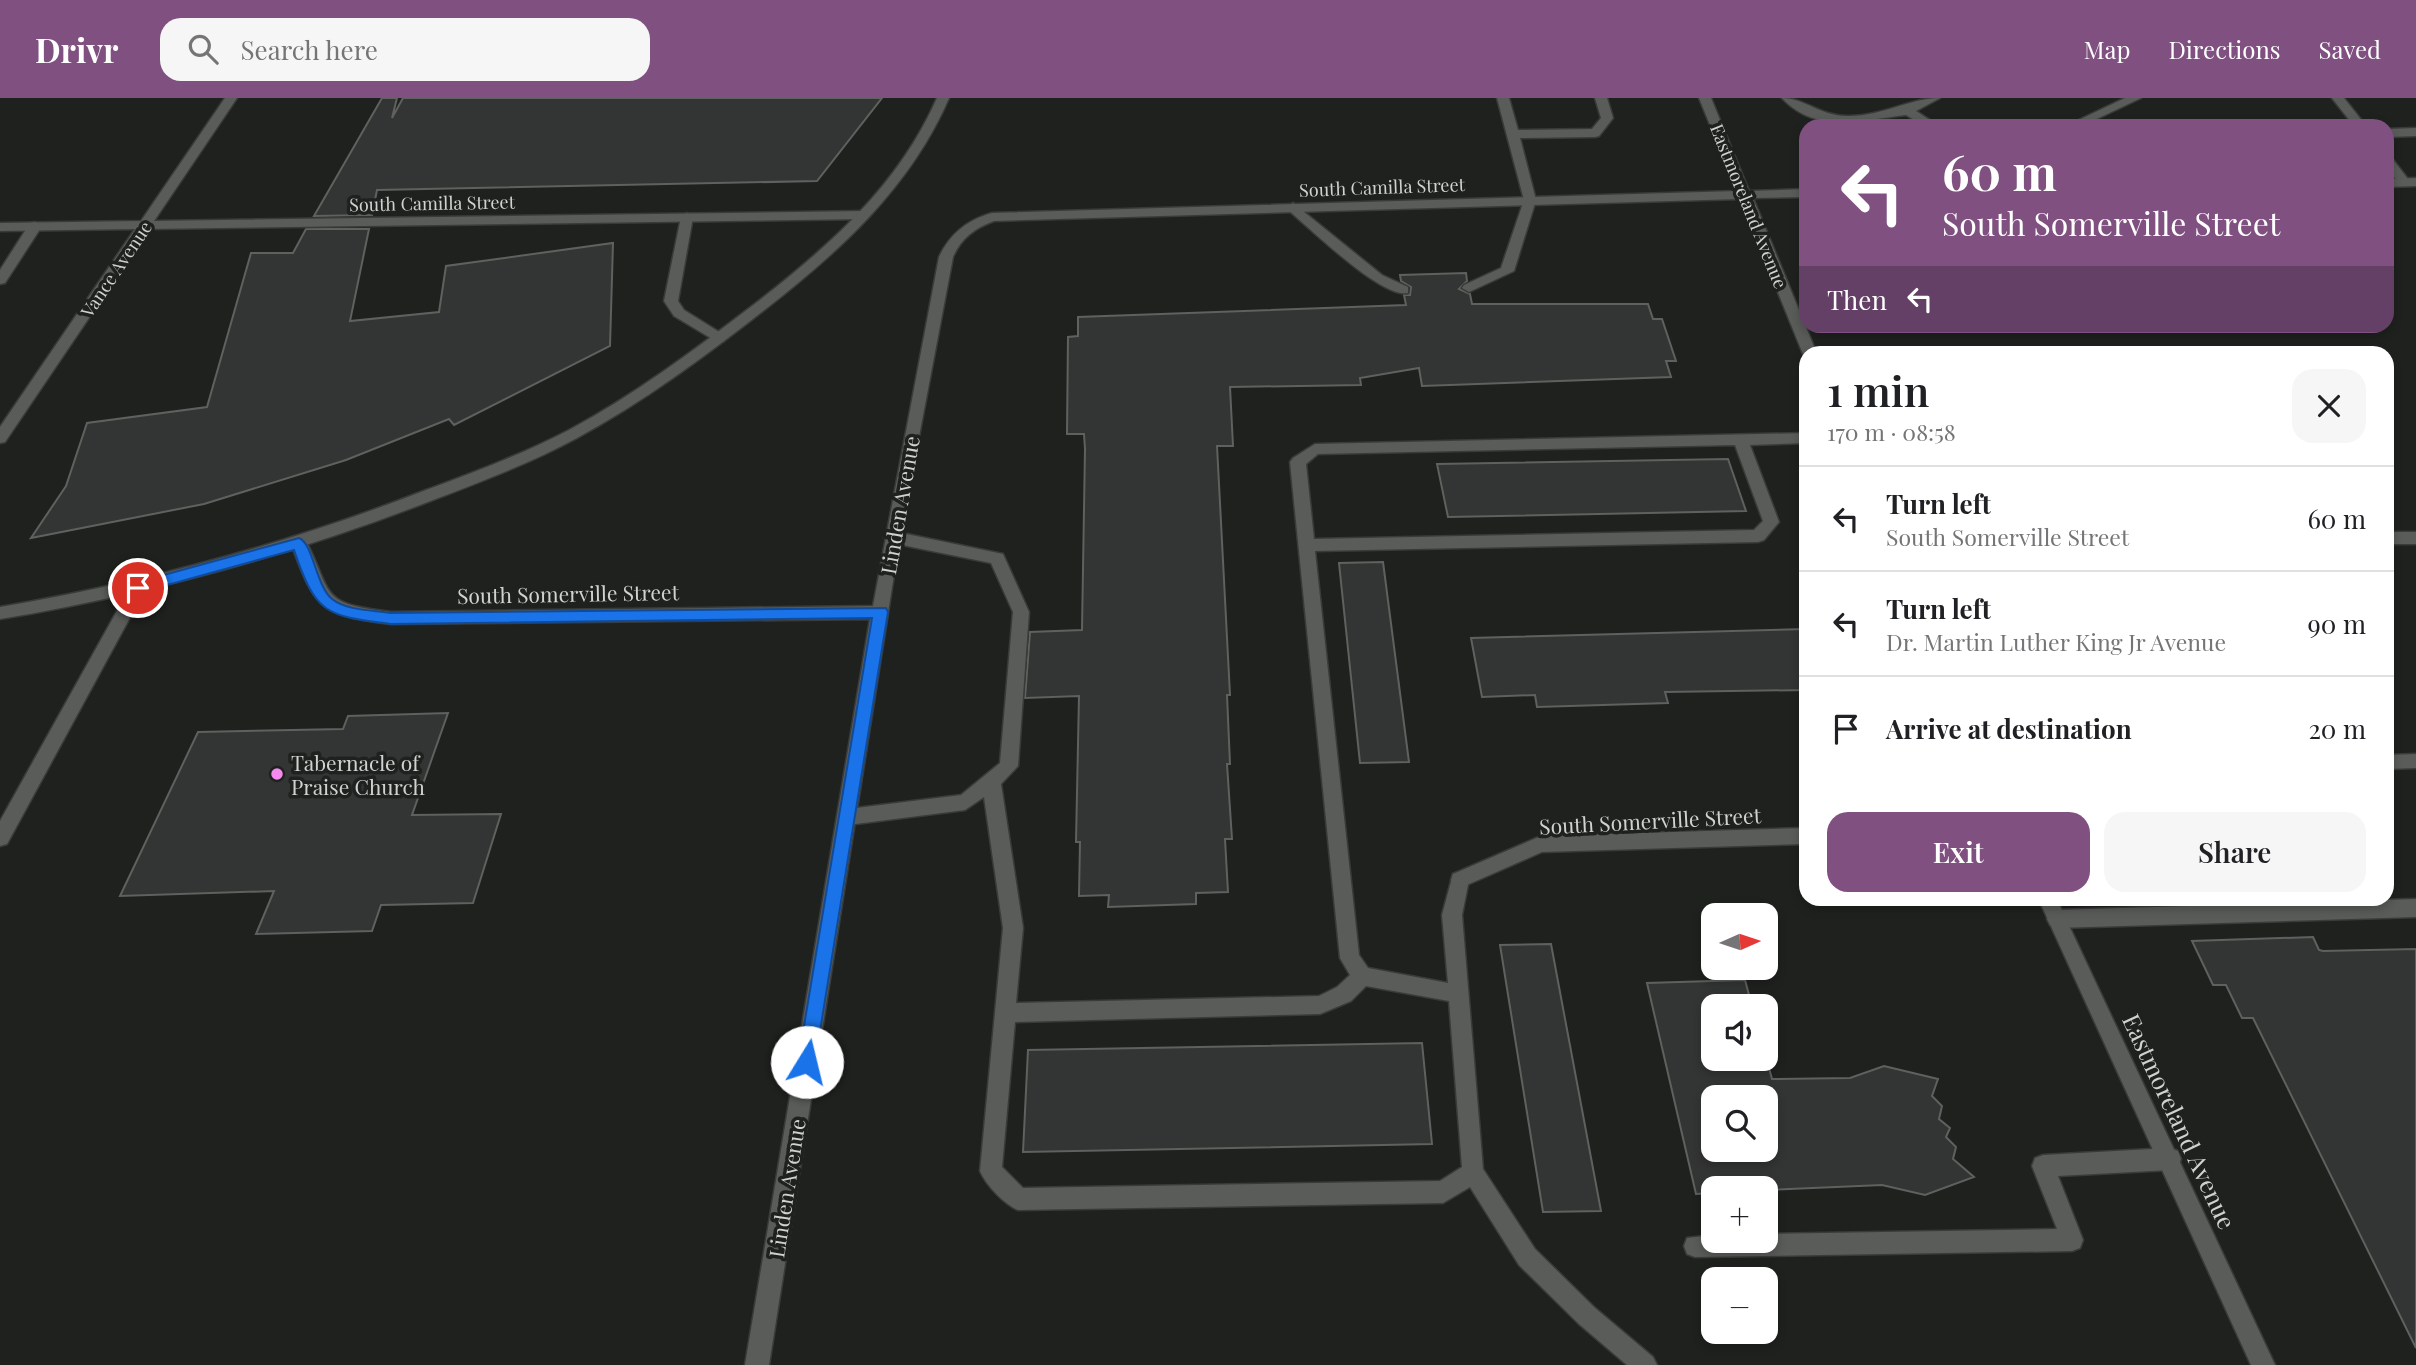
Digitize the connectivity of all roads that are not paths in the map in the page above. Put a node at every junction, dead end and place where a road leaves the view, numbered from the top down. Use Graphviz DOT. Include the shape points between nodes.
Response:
graph roads {
  1 [pos="231,98"];
  2 [pos="943,98"];
  3 [pos="1503,98"];
  4 [pos="1601,98"];
  5 [pos="1705,98"];
  6 [pos="1788,98"];
  7 [pos="1934,98"];
  8 [pos="2135,98"];
  9 [pos="2338,98"];
  10 [pos="1903,111"];
  11 [pos="1834,119"];
  12 [pos="1877,119"];
  13 [pos="1919,119"];
  14 [pos="2088,119"];
  15 [pos="2354,119"];
  16 [pos="2416,132"];
  17 [pos="2394,133"];
  18 [pos="1514,134"];
  19 [pos="2394,167"];
  20 [pos="2410,183"];
  21 [pos="1799,193"];
  22 [pos="1743,194"];
  23 [pos="1531,200"];
  24 [pos="1293,207"];
  25 [pos="864,215"];
  26 [pos="687,217"];
  27 [pos="146,225"];
  28 [pos="35,226"];
  29 [pos="0,227"];
  30 [pos="963,231"];
  31 [pos="0,280"];
  32 [pos="1469,288"];
  33 [pos="1403,290"];
  34 [pos="1799,328"];
  35 [pos="719,338"];
  36 [pos="0,438"];
  37 [pos="1799,438"];
  38 [pos="1741,440"];
  39 [pos="892,537"];
  40 [pos="2394,538"];
  41 [pos="2416,538"];
  42 [pos="299,543"];
  43 [pos="1307,545"];
  44 [pos="138,588"];
  45 [pos="880,612"];
  46 [pos="0,613"];
  47 [pos="2416,761"];
  48 [pos="2394,762"];
  49 [pos="991,780"];
  50 [pos="848,817"];
  51 [pos="1799,836"];
  52 [pos="0,838"];
  53 [pos="2416,908"];
  54 [pos="2053,909"];
  55 [pos="1362,976"];
  56 [pos="1459,994"];
  57 [pos="1006,1013"];
  58 [pos="2170,1159"];
  59 [pos="1473,1172"];
  60 [pos="1695,1246"];
  61 [pos="758,1365"];
  62 [pos="1645,1365"];
  63 [pos="2263,1365"];
  1 -- 27 [label="street, Vance Avenue"];
  2 -- 25 [label="street" via="922,141"];
  3 -- 18 [label="street"];
  4 -- 18 [label="street" via="1607,118 1595,133"];
  5 -- 22 [label="street, Eastmoreland Avenue"];
  6 -- 11 [label="street"];
  7 -- 10 [label="street"];
  8 -- 14 [label="street"];
  9 -- 15 [label="street"];
  10 -- 12 [label="street"];
  10 -- 13 [label="street"];
  16 -- 17 [label="street"];
  18 -- 23 [label="street"];
  19 -- 20 [label="street"];
  21 -- 22 [label="street, South Camilla Street"];
  22 -- 23 [label="street, South Camilla Street"];
  22 -- 34 [label="street, Eastmoreland Avenue"];
  23 -- 24 [label="street, South Camilla Street"];
  23 -- 32 [label="street" via="1507,271"];
  24 -- 30 [label="street, South Camilla Street" via="992,217"];
  24 -- 33 [label="street" via="1377,278"];
  25 -- 26 [label="street, South Camilla Street"];
  25 -- 35 [label="street" via="816,264"];
  26 -- 27 [label="street, South Camilla Street"];
  26 -- 35 [label="street" via="671,300 679,313"];
  27 -- 28 [label="street, South Camilla Street"];
  27 -- 36 [label="street, Vance Avenue"];
  28 -- 29 [label="street, South Camilla Street"];
  28 -- 31 [label="street"];
  30 -- 39 [label="street, Linden Avenue" via="946,257"];
  35 -- 42 [label="street" via="658,384 572,435 423,498"];
  37 -- 38 [label="street"];
  38 -- 43 [label="street" via="1315,449 1298,462"];
  38 -- 43 [label="street" via="1771,522 1758,536"];
  39 -- 45 [label="street, Linden Avenue"];
  39 -- 49 [label="street" via="997,558 1021,612 1009,766"];
  40 -- 41 [label="street"];
  42 -- 44 [label="street"];
  42 -- 45 [label="street, South Somerville Street" via="314,587 328,604 365,615"];
  43 -- 55 [label="street" via="1350,958"];
  44 -- 46 [label="street"];
  44 -- 52 [label="street"];
  45 -- 50 [label="street, Linden Avenue"];
  47 -- 48 [label="street"];
  49 -- 50 [label="street" via="965,803"];
  49 -- 57 [label="street" via="1013,928"];
  50 -- 61 [label="street, Linden Avenue"];
  51 -- 56 [label="street, South Somerville Street" via="1541,844 1460,880 1452,915"];
  53 -- 54 [label="street"];
  54 -- 58 [label="street, Eastmoreland Avenue"];
  55 -- 56 [label="street"];
  55 -- 57 [label="street" via="1344,994 1320,1005"];
  56 -- 59 [label="street"];
  57 -- 59 [label="street" via="991,1171 1018,1199 1443,1192"];
  58 -- 60 [label="street" via="2043,1166 2072,1240"];
  58 -- 63 [label="street, Eastmoreland Avenue"];
  59 -- 62 [label="street" via="1527,1258"];
}
